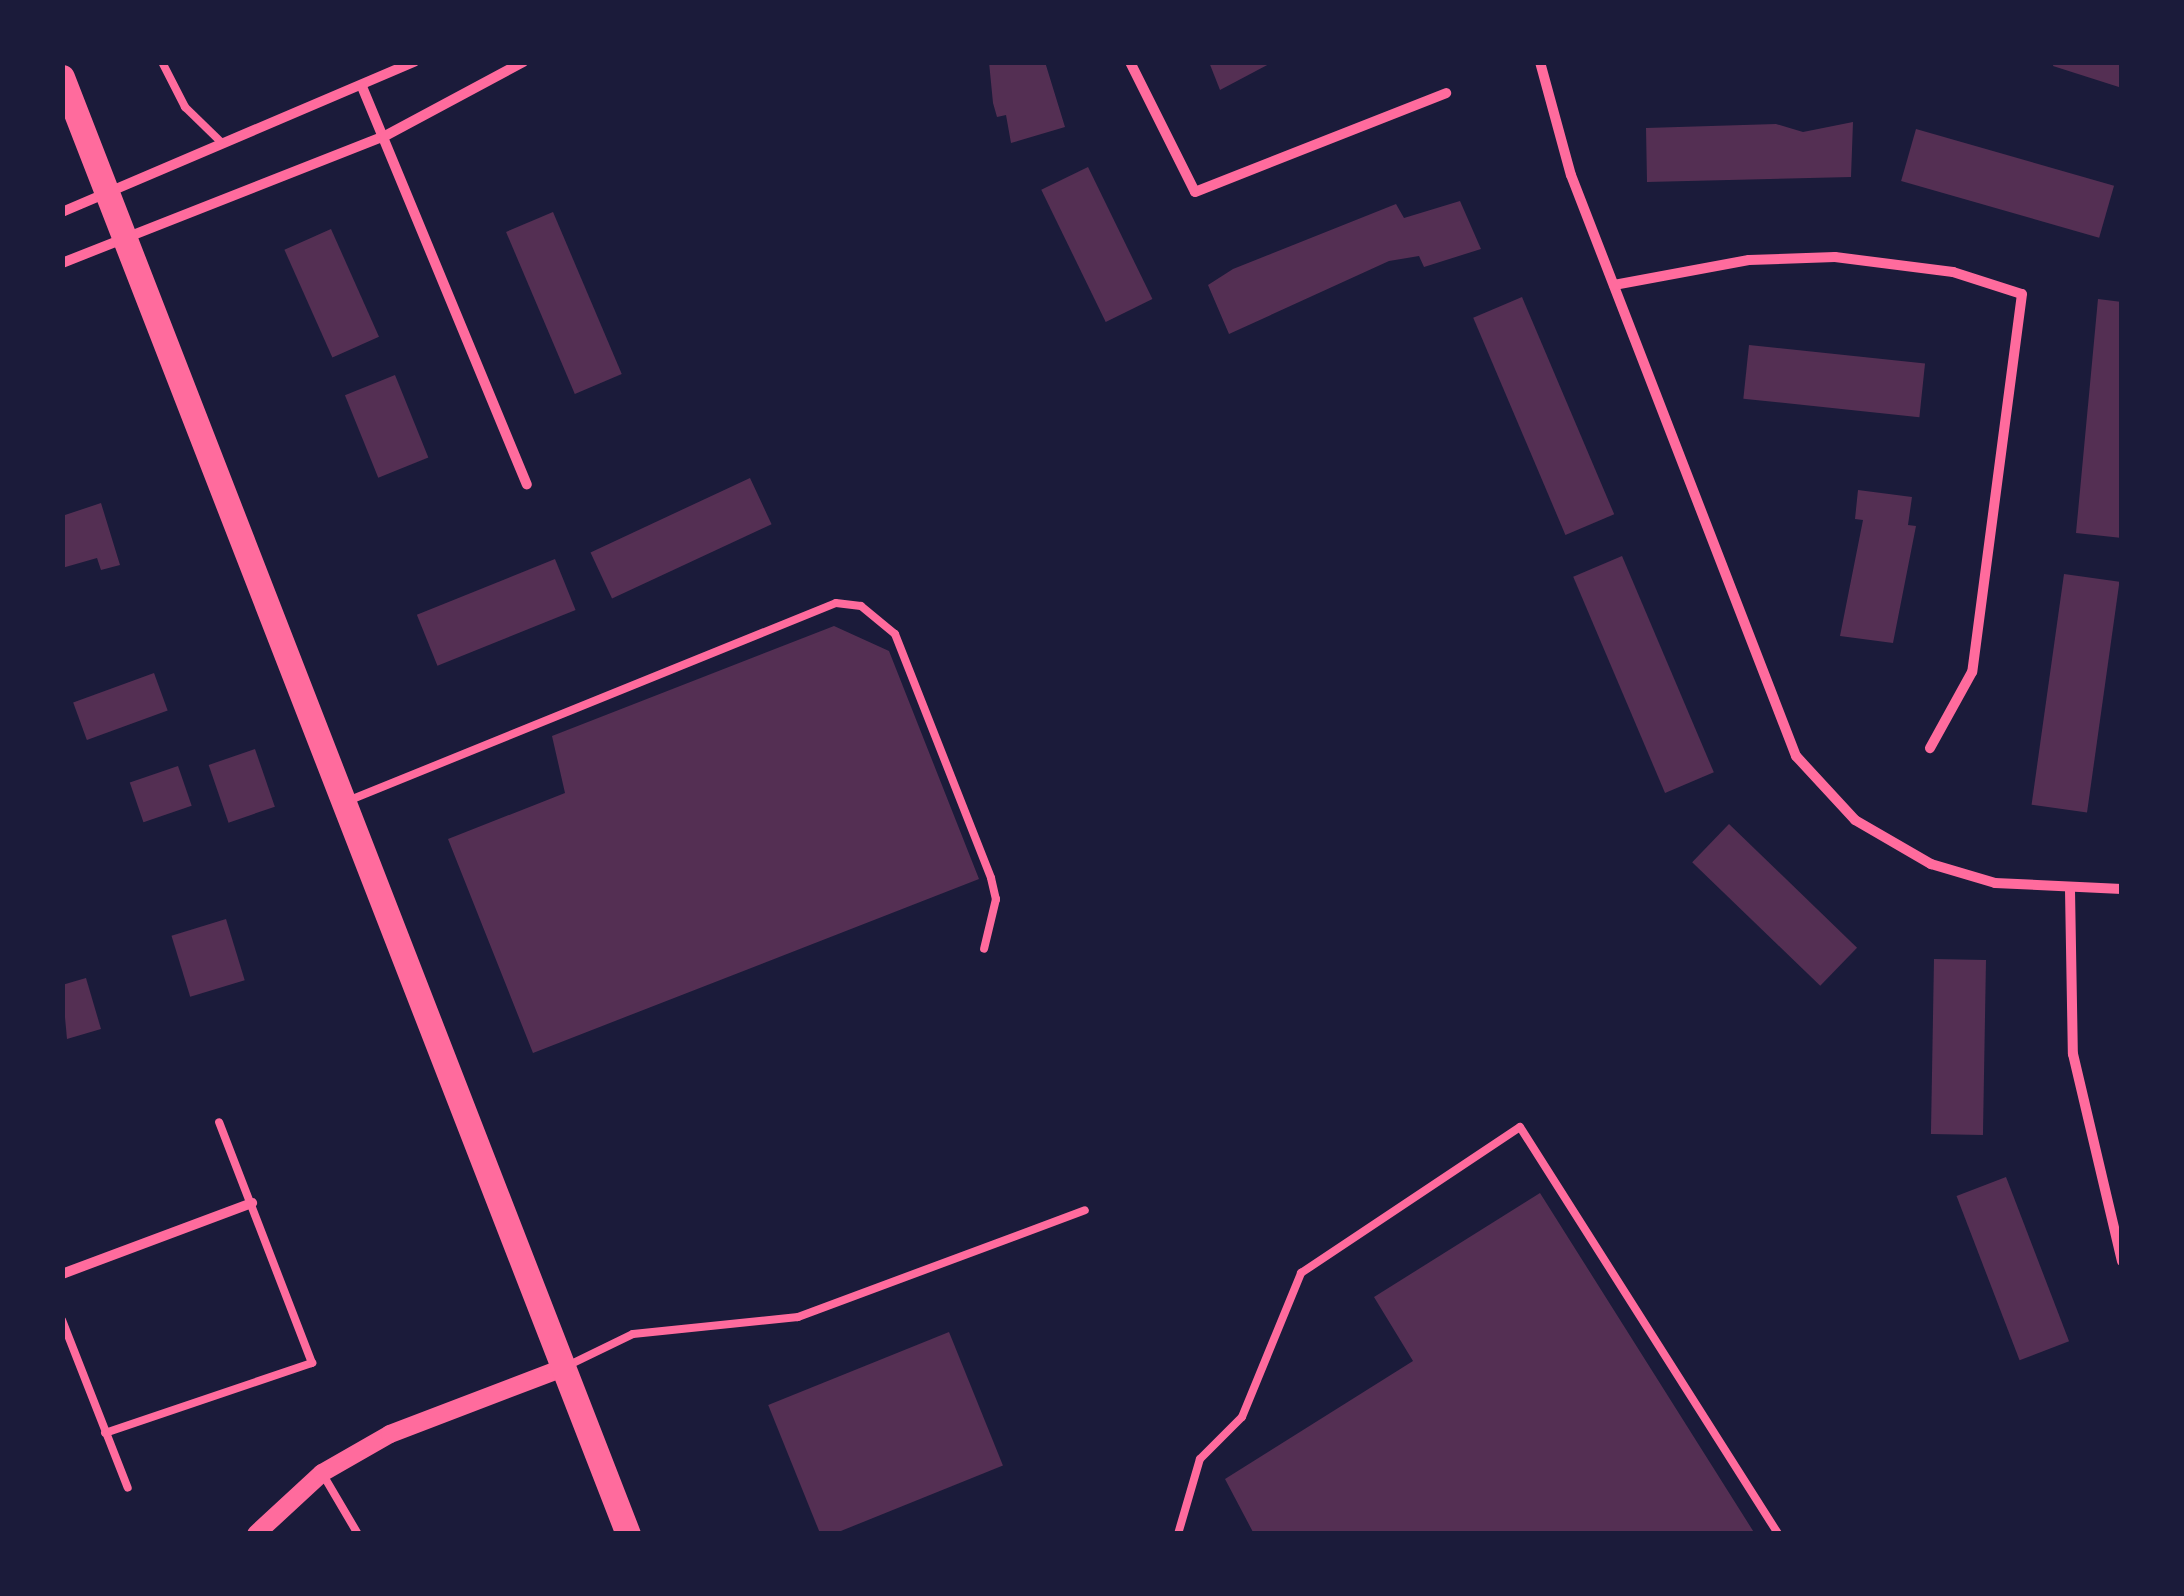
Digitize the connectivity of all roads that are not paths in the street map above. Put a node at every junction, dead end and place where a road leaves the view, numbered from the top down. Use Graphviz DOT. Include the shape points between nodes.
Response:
graph roads {
  1 [pos="162,62"];
  2 [pos="414,62"];
  3 [pos="523,62"];
  4 [pos="1130,62"];
  5 [pos="1540,62"];
  6 [pos="62,77"];
  7 [pos="364,89"];
  8 [pos="1446,93"];
  9 [pos="384,136"];
  10 [pos="222,143"];
  11 [pos="109,194"];
  12 [pos="62,212"];
  13 [pos="126,240"];
  14 [pos="62,262"];
  15 [pos="1614,285"];
  16 [pos="527,484"];
  17 [pos="1930,748"];
  18 [pos="341,803"];
  19 [pos="2122,889"];
  20 [pos="2070,890"];
  21 [pos="984,949"];
  22 [pos="219,1122"];
  23 [pos="252,1203"];
  24 [pos="1085,1210"];
  25 [pos="2122,1261"];
  26 [pos="62,1274"];
  27 [pos="62,1320"];
  28 [pos="563,1368"];
  29 [pos="105,1433"];
  30 [pos="322,1473"];
  31 [pos="128,1488"];
  32 [pos="256,1534"];
  33 [pos="358,1534"];
  34 [pos="628,1534"];
  35 [pos="1178,1534"];
  36 [pos="1778,1534"];
  1 -- 10 [label="lane" via="185,108"];
  2 -- 7 [label="street"];
  3 -- 9 [label="street"];
  4 -- 8 [label="street" via="1195,192"];
  5 -- 15 [label="street"];
  6 -- 11 [label="main road"];
  7 -- 9 [label="street"];
  7 -- 10 [label="street"];
  9 -- 13 [label="street"];
  9 -- 16 [label="street"];
  10 -- 11 [label="street"];
  11 -- 12 [label="street"];
  11 -- 13 [label="main road"];
  13 -- 14 [label="street"];
  13 -- 18 [label="main road"];
  15 -- 17 [label="street" via="1749,260 1834,258 1953,272 2022,294 1972,672"];
  15 -- 20 [label="street" via="1776,716 1820,788 1889,844 1931,864 1995,883"];
  18 -- 21 [label="lane" via="836,604 860,606 895,634 990,878 996,898"];
  18 -- 28 [label="main road"];
  19 -- 20 [label="street"];
  20 -- 25 [label="street" via="2072,1054"];
  22 -- 23 [label="lane"];
  23 -- 26 [label="street"];
  23 -- 29 [label="lane" via="312,1362"];
  24 -- 28 [label="lane" via="798,1317 633,1334"];
  27 -- 29 [label="lane"];
  28 -- 30 [label="street" via="390,1434"];
  28 -- 34 [label="main road"];
  29 -- 31 [label="lane"];
  30 -- 32 [label="street"];
  30 -- 33 [label="lane"];
  35 -- 36 [label="lane" via="1200,1460 1242,1416 1302,1273 1520,1127"];
}
